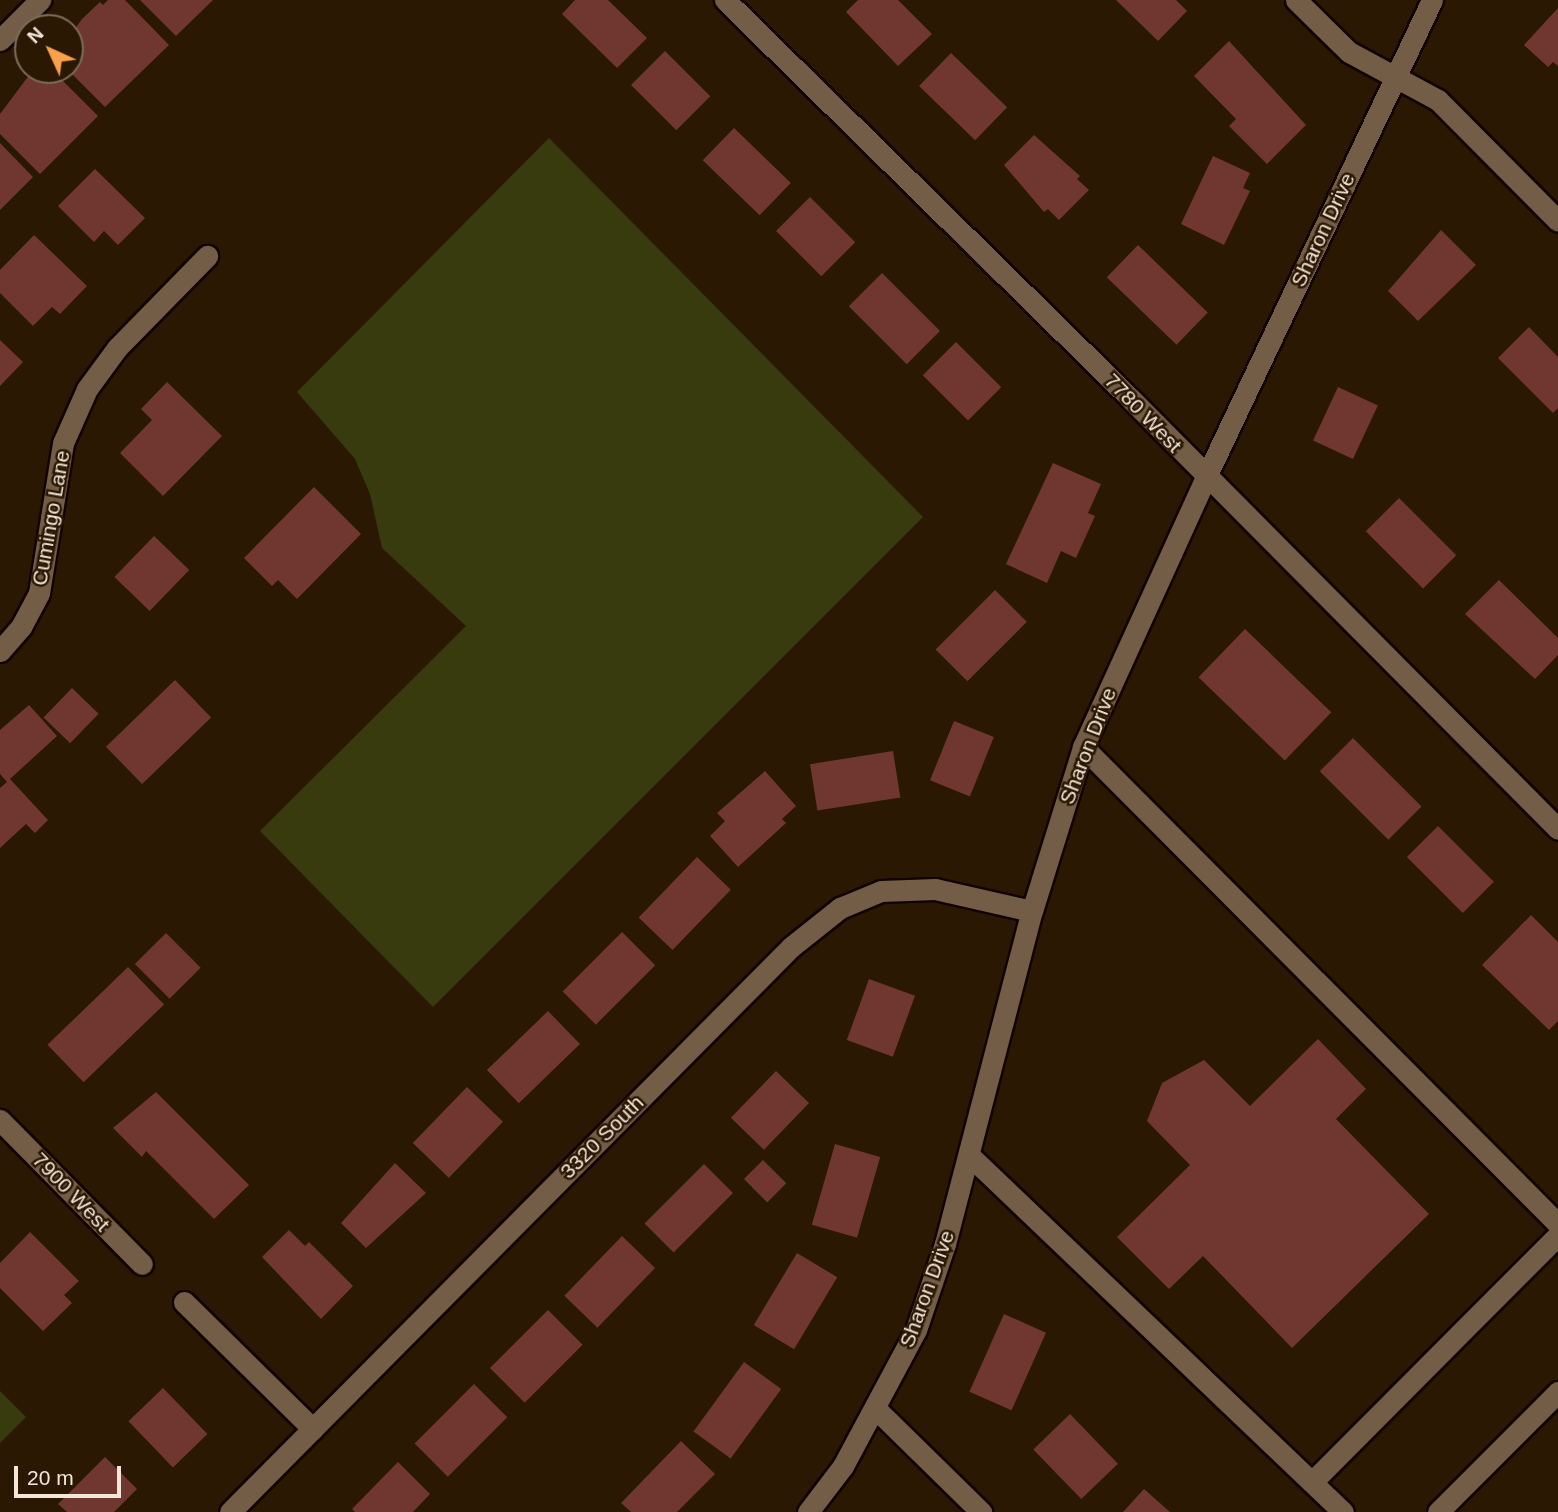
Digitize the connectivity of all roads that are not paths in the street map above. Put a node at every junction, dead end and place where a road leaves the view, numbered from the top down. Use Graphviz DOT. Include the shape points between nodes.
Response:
graph roads {
  1 [pos="40,0"];
  2 [pos="725,0"];
  3 [pos="1296,0"];
  4 [pos="1432,0"];
  5 [pos="0,40"];
  6 [pos="1395,78"];
  7 [pos="1558,221"];
  8 [pos="207,256"];
  9 [pos="1206,477"];
  10 [pos="0,651"];
  11 [pos="1083,747"];
  12 [pos="1558,829"];
  13 [pos="1032,911"];
  14 [pos="0,1120"];
  15 [pos="969,1155"];
  16 [pos="1558,1224"];
  17 [pos="1558,1235"];
  18 [pos="142,1264"];
  19 [pos="184,1302"];
  20 [pos="1558,1392"];
  21 [pos="877,1410"];
  22 [pos="313,1429"];
  23 [pos="1312,1482"];
  24 [pos="230,1512"];
  25 [pos="808,1512"];
  26 [pos="981,1512"];
  27 [pos="1343,1512"];
  28 [pos="1438,1512"];
  1 -- 5 [label="street"];
  2 -- 9 [label="street, 7780 West"];
  3 -- 6 [label="street" via="1349,52"];
  4 -- 6 [label="street, Sharon Drive"];
  6 -- 7 [label="street" via="1438,100"];
  6 -- 9 [label="street, Sharon Drive"];
  8 -- 10 [label="street, Cumingo Lane" via="117,348 87,389 63,443 38,593 21,627"];
  9 -- 11 [label="street, Sharon Drive"];
  9 -- 12 [label="street, 7780 West"];
  11 -- 13 [label="street, Sharon Drive"];
  11 -- 16 [label="street"];
  13 -- 15 [label="street, Sharon Drive"];
  13 -- 22 [label="street, 3320 South" via="935,889 881,891 840,908 791,947"];
  14 -- 18 [label="street, 7900 West"];
  15 -- 21 [label="street, Sharon Drive" via="916,1330"];
  15 -- 23 [label="street"];
  17 -- 23 [label="street"];
  19 -- 22 [label="street"];
  20 -- 28 [label="street"];
  21 -- 25 [label="street, Sharon Drive" via="844,1466"];
  21 -- 26 [label="street"];
  22 -- 24 [label="street, 3320 South"];
  23 -- 27 [label="street"];
}
